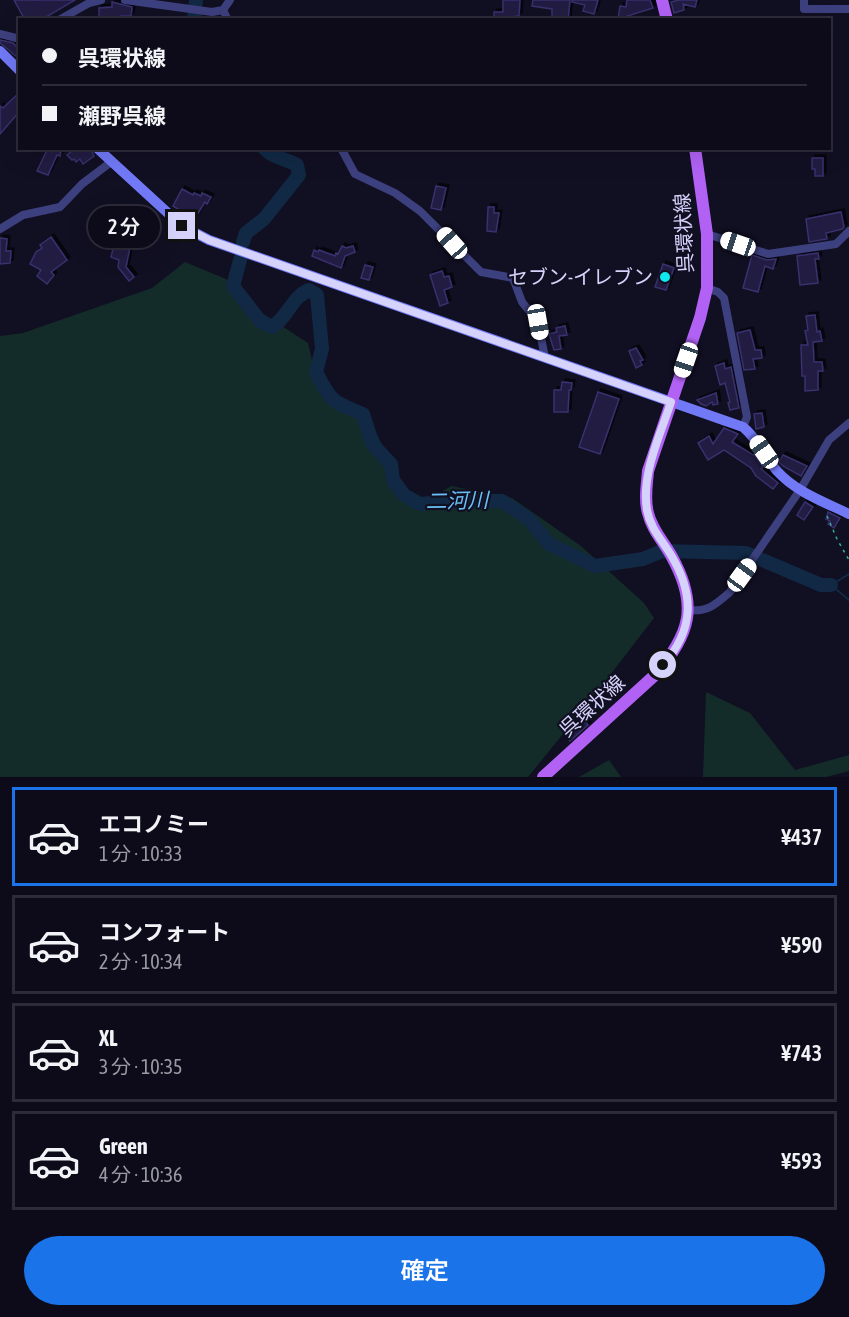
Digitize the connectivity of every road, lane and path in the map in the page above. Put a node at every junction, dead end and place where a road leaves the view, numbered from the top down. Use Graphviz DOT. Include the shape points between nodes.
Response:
graph roads {
  1 [pos="98,0"];
  2 [pos="125,0"];
  3 [pos="230,0"];
  4 [pos="662,0"];
  5 [pos="804,0"];
  6 [pos="849,9"];
  7 [pos="223,10"];
  8 [pos="63,18"];
  9 [pos="227,18"];
  10 [pos="666,18"];
  11 [pos="0,34"];
  12 [pos="18,38"];
  13 [pos="0,51"];
  14 [pos="18,68"];
  15 [pos="99,150"];
  16 [pos="342,150"];
  17 [pos="696,150"];
  18 [pos="111,162"];
  19 [pos="0,229"];
  20 [pos="849,231"];
  21 [pos="707,234"];
  22 [pos="706,288"];
  23 [pos="545,358"];
  24 [pos="671,402"];
  25 [pos="849,423"];
  26 [pos="743,427"];
  27 [pos="800,490"];
  28 [pos="822,501"];
  29 [pos="849,514"];
  30 [pos="849,560"];
  31 [pos="688,610"];
  32 [pos="543,777"];
  1 -- 8 [label="street"];
  2 -- 7 [label="street" via="199,11"];
  3 -- 7 [label="street"];
  4 -- 10 [label="main road"];
  5 -- 6 [label="street" via="804,9"];
  7 -- 9 [label="street"];
  11 -- 12 [label="street"];
  13 -- 14 [label="main road"];
  15 -- 18 [label="main road"];
  16 -- 23 [label="street" via="354,174 395,193 420,211 481,272 513,278 522,302 538,322"];
  17 -- 21 [label="main road, 呉環状線"];
  18 -- 19 [label="street" via="60,207 23,215"];
  18 -- 23 [label="main road" via="182,226 209,240"];
  20 -- 21 [label="street" via="836,244 768,254"];
  21 -- 22 [label="main road, 呉環状線"];
  22 -- 24 [label="main road, 呉環状線" via="700,318"];
  22 -- 26 [label="street" via="724,298 747,417"];
  23 -- 24 [label="main road"];
  24 -- 26 [label="main road"];
  24 -- 31 [label="main road, 呉環状線" via="648,471 647,512 684,583"];
  25 -- 27 [label="street" via="829,440"];
  26 -- 27 [label="main road" via="777,471"];
  27 -- 28 [label="main road"];
  27 -- 31 [label="street" via="730,592 702,611"];
  28 -- 29 [label="main road"];
  28 -- 30 [label="path"];
  31 -- 32 [label="main road, 呉環状線" via="687,626 671,656 655,675"];
}
